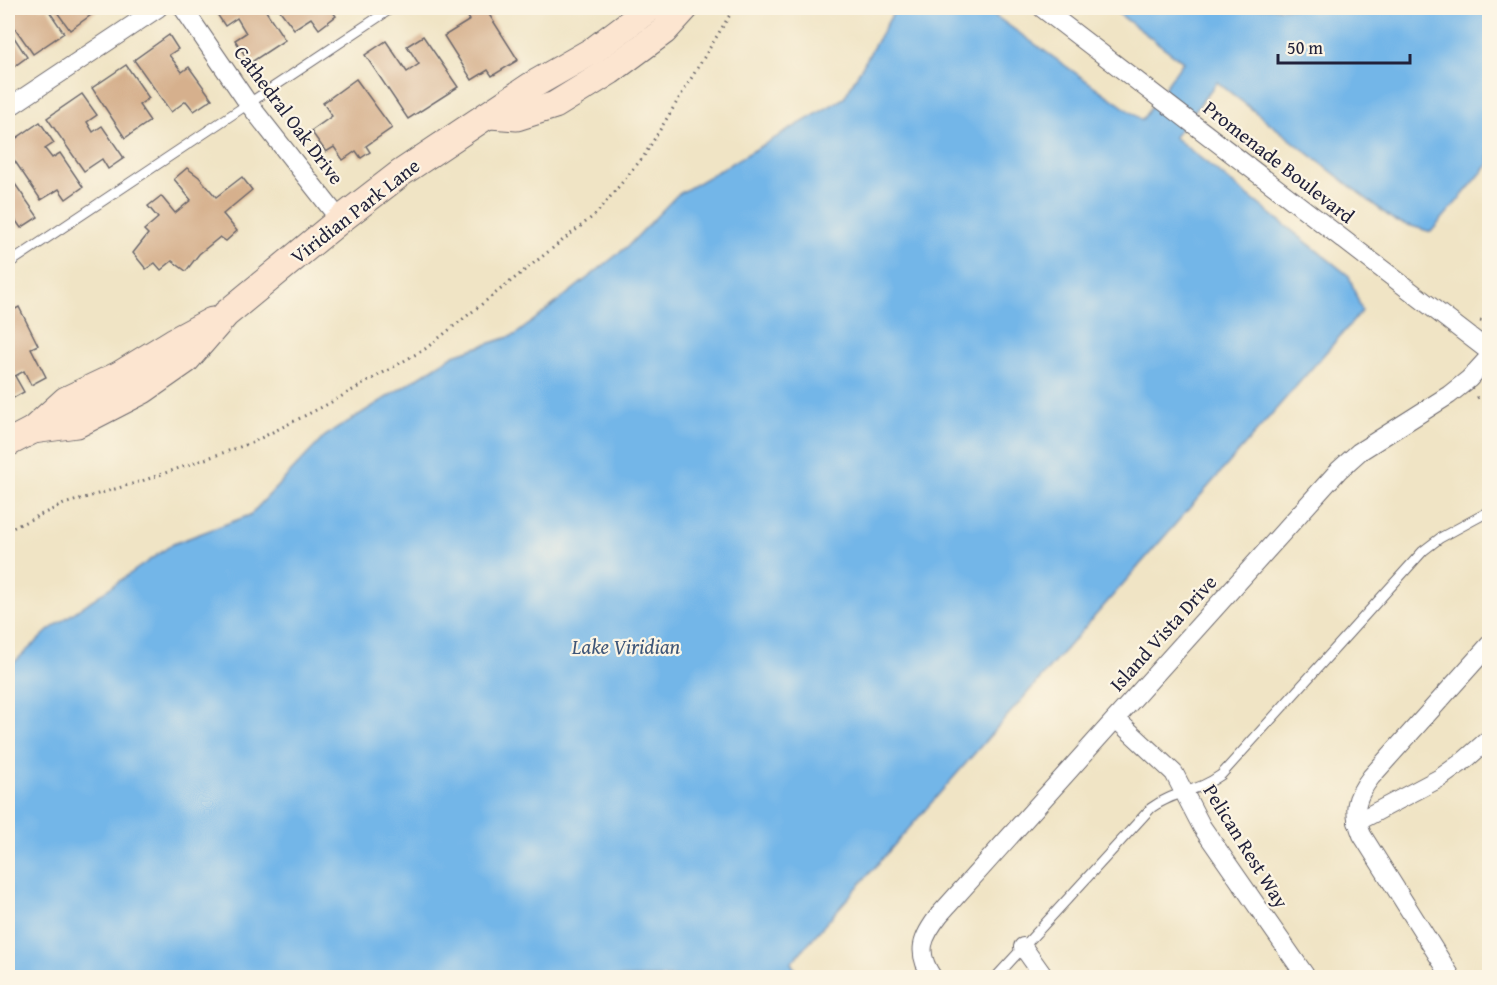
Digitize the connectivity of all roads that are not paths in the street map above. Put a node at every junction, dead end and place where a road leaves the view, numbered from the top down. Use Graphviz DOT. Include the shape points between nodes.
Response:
graph roads {
  1 [pos="158,8"];
  2 [pos="183,8"];
  3 [pos="392,8"];
  4 [pos="651,8"];
  5 [pos="685,8"];
  6 [pos="1042,8"];
  7 [pos="248,103"];
  8 [pos="8,108"];
  9 [pos="490,115"];
  10 [pos="340,220"];
  11 [pos="8,264"];
  12 [pos="1490,354"];
  13 [pos="8,443"];
  14 [pos="1490,511"];
  15 [pos="1490,645"];
  16 [pos="1116,719"];
  17 [pos="1490,738"];
  18 [pos="1185,793"];
  19 [pos="1357,822"];
  20 [pos="1023,946"];
  21 [pos="933,978"];
  22 [pos="995,978"];
  23 [pos="1045,978"];
  24 [pos="1307,978"];
  25 [pos="1452,978"];
  1 -- 8 [label="street"];
  2 -- 7 [label="street, Cathedral Oak Drive"];
  3 -- 7 [label="lane"];
  4 -- 9 [label="street, Viridian Park Lane" via="594,50"];
  5 -- 9 [label="street" via="664,31 555,105 517,117"];
  6 -- 12 [label="street, Promenade Boulevard"];
  7 -- 10 [label="street, Cathedral Oak Drive"];
  7 -- 11 [label="lane"];
  9 -- 10 [label="street, Viridian Park Lane" via="410,167"];
  10 -- 13 [label="street, Viridian Park Lane" via="226,314 186,360 143,390 77,424 33,430"];
  12 -- 16 [label="street, Island Vista Drive" via="1449,395 1367,446 1339,470"];
  14 -- 18 [label="lane" via="1423,550 1221,775"];
  15 -- 19 [label="street" via="1362,789 1357,799"];
  16 -- 18 [label="street, Pelican Rest Way" via="1163,760"];
  16 -- 21 [label="street, Island Vista Drive" via="929,929 922,954"];
  17 -- 19 [label="street" via="1440,778"];
  18 -- 20 [label="lane" via="1168,796 1151,808"];
  18 -- 24 [label="street, Pelican Rest Way" via="1202,827"];
  19 -- 25 [label="street" via="1370,850"];
  20 -- 22 [label="lane"];
  20 -- 23 [label="street"];
}
